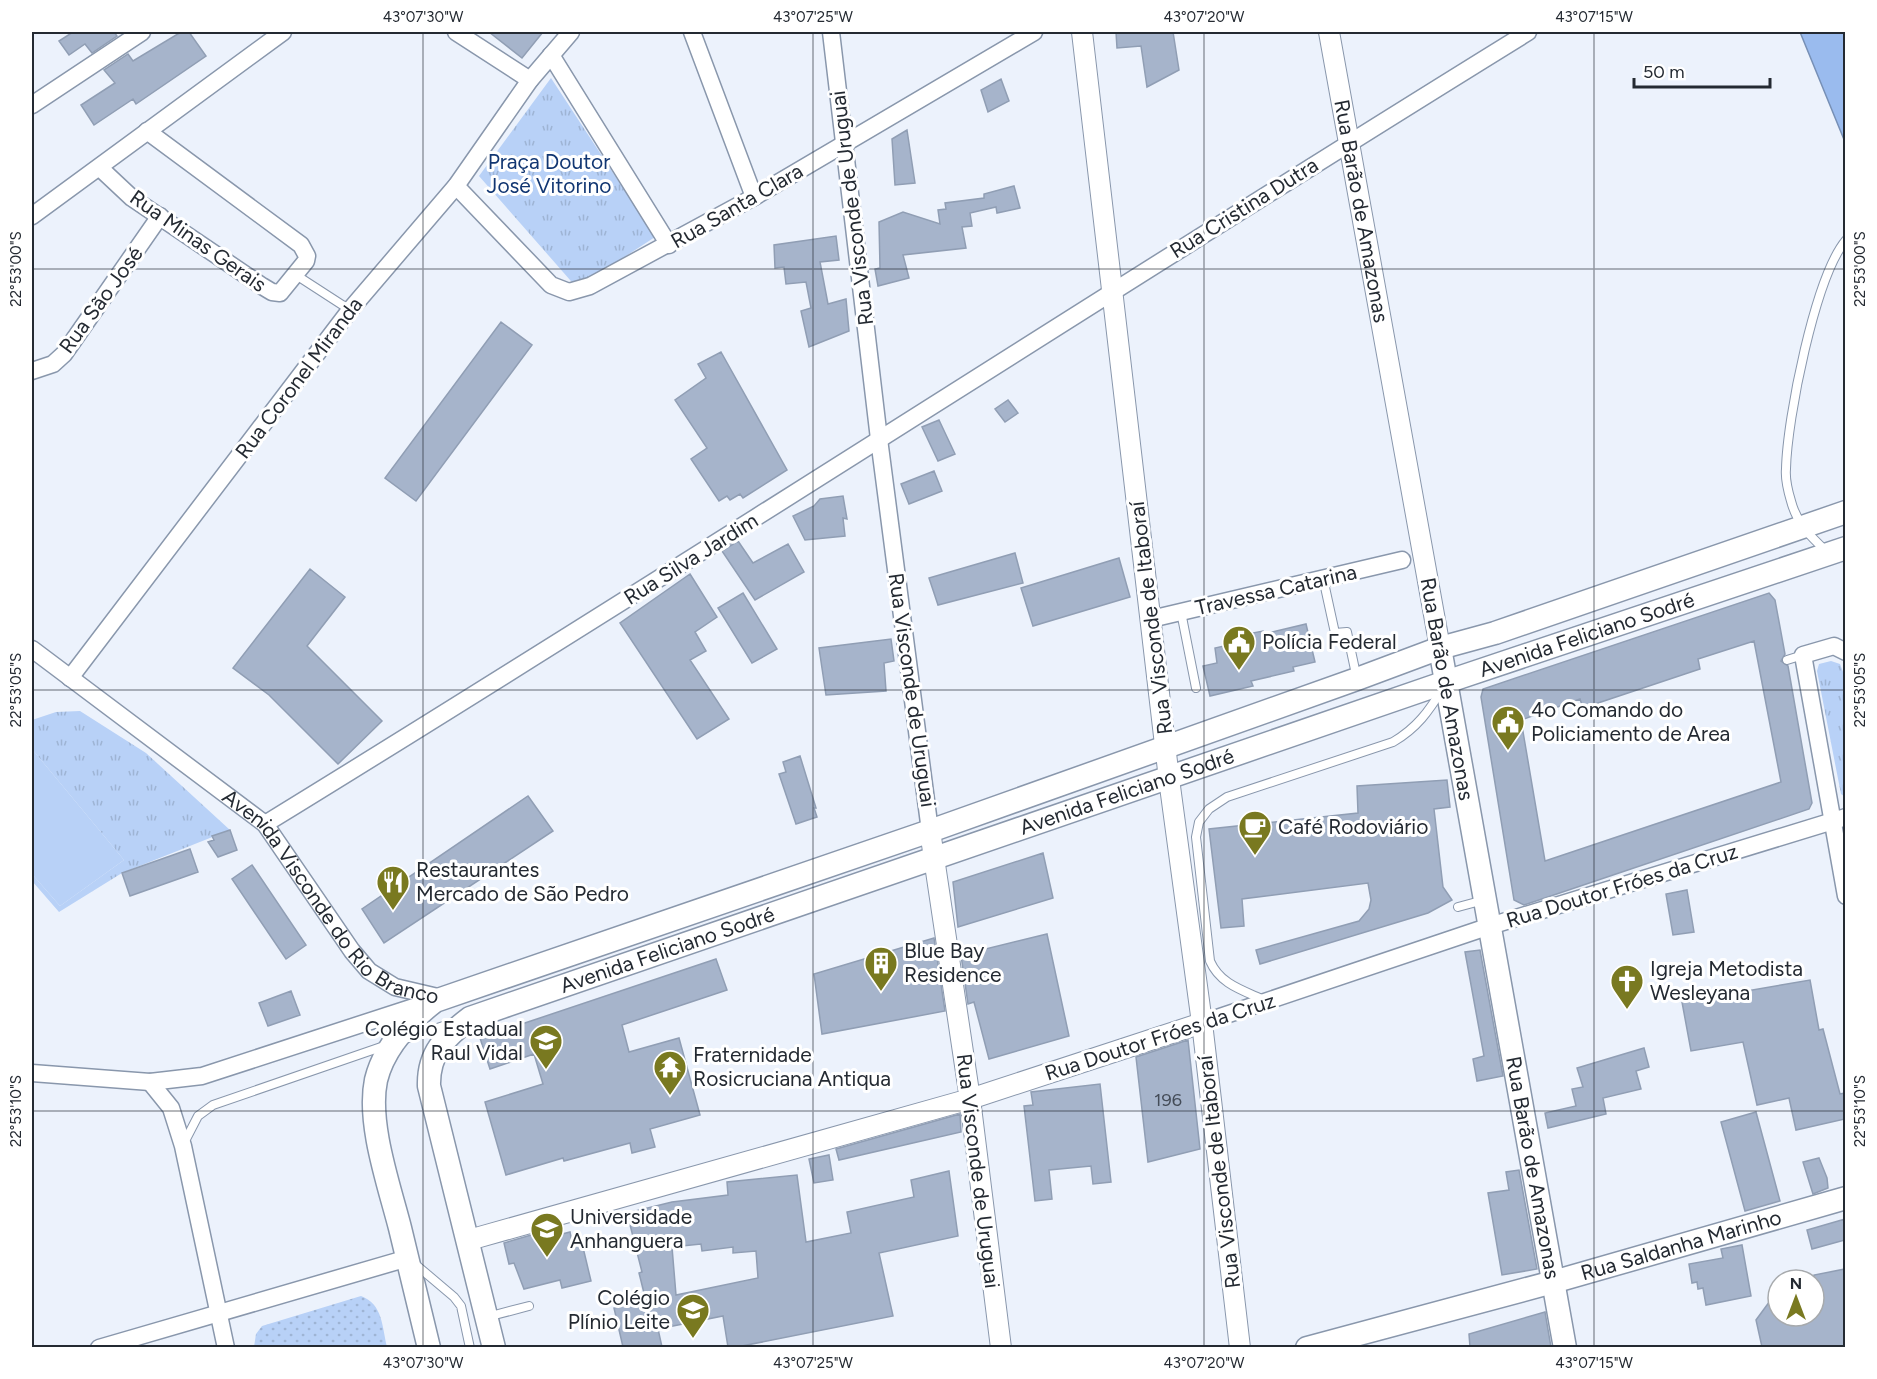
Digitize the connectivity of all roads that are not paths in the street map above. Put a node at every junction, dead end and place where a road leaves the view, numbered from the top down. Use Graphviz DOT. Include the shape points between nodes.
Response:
graph roads {
  1 [pos="142,32"];
  2 [pos="284,32"];
  3 [pos="456,32"];
  4 [pos="571,32"];
  5 [pos="692,32"];
  6 [pos="831,32"];
  7 [pos="1034,32"];
  8 [pos="1082,32"];
  9 [pos="1329,32"];
  10 [pos="1528,32"];
  11 [pos="551,56"];
  12 [pos="531,80"];
  13 [pos="32,105"];
  14 [pos="147,131"];
  15 [pos="846,142"];
  16 [pos="1349,142"];
  17 [pos="100,168"];
  18 [pos="456,186"];
  19 [pos="754,197"];
  20 [pos="32,216"];
  21 [pos="160,216"];
  22 [pos="1845,240"];
  23 [pos="669,245"];
  24 [pos="296,275"];
  25 [pos="1113,290"];
  26 [pos="350,310"];
  27 [pos="32,371"];
  28 [pos="879,439"];
  29 [pos="1845,512"];
  30 [pos="1801,527"];
  31 [pos="1837,551"];
  32 [pos="1402,560"];
  33 [pos="1323,578"];
  34 [pos="1181,612"];
  35 [pos="1150,619"];
  36 [pos="1440,648"];
  37 [pos="32,649"];
  38 [pos="1845,652"];
  39 [pos="70,678"];
  40 [pos="1357,680"];
  41 [pos="1446,682"];
  42 [pos="1196,688"];
  43 [pos="1167,748"];
  44 [pos="1169,779"];
  45 [pos="1839,819"];
  46 [pos="265,824"];
  47 [pos="930,831"];
  48 [pos="933,859"];
  49 [pos="1845,896"];
  50 [pos="1485,900"];
  51 [pos="1458,907"];
  52 [pos="1490,926"];
  53 [pos="438,999"];
  54 [pos="1267,1001"];
  55 [pos="470,1018"];
  56 [pos="1202,1023"];
  57 [pos="393,1043"];
  58 [pos="32,1073"];
  59 [pos="150,1082"];
  60 [pos="970,1099"];
  61 [pos="183,1146"];
  62 [pos="1845,1198"];
  63 [pos="469,1240"];
  64 [pos="408,1258"];
  65 [pos="1553,1282"];
  66 [pos="529,1306"];
  67 [pos="219,1313"];
  68 [pos="487,1317"];
  69 [pos="99,1347"];
  70 [pos="226,1347"];
  71 [pos="429,1347"];
  72 [pos="470,1347"];
  73 [pos="494,1347"];
  74 [pos="1000,1347"];
  75 [pos="1240,1347"];
  76 [pos="1307,1347"];
  77 [pos="1565,1347"];
  1 -- 13 [label="street"];
  2 -- 14 [label="street"];
  3 -- 12 [label="street"];
  4 -- 11 [label="street, Rua Coronel Miranda"];
  5 -- 19 [label="street"];
  6 -- 15 [label="street, Rua Visconde de Uruguai"];
  7 -- 15 [label="street, Rua Santa Clara"];
  8 -- 25 [label="street, Rua Visconde de Itaboraí"];
  9 -- 16 [label="street, Rua Barão de Amazonas"];
  10 -- 16 [label="street, Rua Cristina Dutra"];
  11 -- 12 [label="street, Rua Coronel Miranda"];
  11 -- 23 [label="street"];
  12 -- 18 [label="street, Rua Coronel Miranda"];
  14 -- 17 [label="street"];
  14 -- 24 [label="street, Rua Minas Gerais" via="301,245 307,256"];
  15 -- 19 [label="street, Rua Santa Clara"];
  15 -- 28 [label="street, Rua Visconde de Uruguai"];
  16 -- 25 [label="street, Rua Cristina Dutra"];
  16 -- 36 [label="street, Rua Barão de Amazonas"];
  17 -- 20 [label="street"];
  17 -- 21 [label="street, Rua Minas Gerais" via="132,198"];
  18 -- 23 [label="street, Rua Santa Clara" via="551,285 569,292 603,280"];
  18 -- 26 [label="street, Rua Coronel Miranda"];
  19 -- 23 [label="street, Rua Santa Clara"];
  21 -- 24 [label="street, Rua Minas Gerais" via="272,292 280,292"];
  21 -- 27 [label="street, Rua São José" via="64,354 53,364"];
  22 -- 30 [label="lane" via="1819,300 1791,408 1785,471"];
  24 -- 26 [label="lane, Rua Minas Gerais"];
  25 -- 28 [label="street, Rua Silva Jardim"];
  25 -- 35 [label="street, Rua Visconde de Itaboraí"];
  26 -- 39 [label="street, Rua Coronel Miranda"];
  28 -- 46 [label="street, Rua Silva Jardim"];
  28 -- 47 [label="street, Rua Visconde de Uruguai"];
  29 -- 30 [label="main road, Avenida Feliciano Sodré"];
  30 -- 31 [label="lane"];
  30 -- 36 [label="main road, Avenida Feliciano Sodré" via="1495,633"];
  31 -- 41 [label="main road, Avenida Feliciano Sodré"];
  32 -- 33 [label="street, Travessa Catarina"];
  33 -- 34 [label="street, Travessa Catarina"];
  33 -- 40 [label="lane" via="1335,633 1347,632"];
  34 -- 35 [label="street, Travessa Catarina"];
  34 -- 42 [label="lane"];
  35 -- 43 [label="street, Rua Visconde de Itaboraí"];
  36 -- 40 [label="main road, Avenida Feliciano Sodré"];
  36 -- 41 [label="main road, Rua Barão de Amazonas"];
  37 -- 39 [label="street, Avenida Visconde do Rio Branco"];
  38 -- 45 [label="street" via="1834,646 1795,658"];
  39 -- 46 [label="street, Avenida Visconde do Rio Branco"];
  40 -- 43 [label="main road, Avenida Feliciano Sodré"];
  41 -- 44 [label="main road, Avenida Feliciano Sodré"];
  41 -- 50 [label="main road, Rua Barão de Amazonas" via="1467,826"];
  41 -- 54 [label="lane" via="1427,715 1393,742 1245,790 1209,809 1198,822 1196,837 1210,962 1228,984"];
  43 -- 44 [label="street, Rua Visconde de Itaboraí"];
  43 -- 47 [label="main road, Avenida Feliciano Sodré"];
  44 -- 48 [label="main road, Avenida Feliciano Sodré"];
  44 -- 56 [label="street, Rua Visconde de Itaboraí"];
  45 -- 49 [label="street"];
  45 -- 52 [label="street, Rua Doutor Fróes da Cruz"];
  46 -- 53 [label="street, Avenida Visconde do Rio Branco" via="369,971 395,987"];
  47 -- 48 [label="street, Rua Visconde de Uruguai"];
  47 -- 53 [label="main road, Avenida Feliciano Sodré"];
  48 -- 55 [label="main road, Avenida Feliciano Sodré"];
  48 -- 60 [label="street, Rua Visconde de Uruguai"];
  50 -- 51 [label="lane"];
  50 -- 52 [label="main road, Rua Barão de Amazonas"];
  52 -- 54 [label="street, Rua Doutor Fróes da Cruz"];
  52 -- 65 [label="main road, Rua Barão de Amazonas"];
  53 -- 57 [label="main road, Avenida Visconde do Rio Branco"];
  53 -- 59 [label="street" via="214,1073"];
  54 -- 56 [label="street, Rua Doutor Fróes da Cruz"];
  55 -- 57 [label="lane"];
  55 -- 63 [label="main road, Avenida Feliciano Sodré" via="438,1047 429,1066 431,1095"];
  56 -- 60 [label="street, Rua Doutor Fróes da Cruz"];
  56 -- 75 [label="street, Rua Visconde de Itaboraí"];
  57 -- 61 [label="lane" via="213,1105 198,1116"];
  57 -- 64 [label="main road, Avenida Visconde do Rio Branco" via="376,1082 375,1115"];
  58 -- 59 [label="street"];
  59 -- 61 [label="street" via="171,1108"];
  60 -- 63 [label="street, Rua Doutor Fróes da Cruz"];
  60 -- 74 [label="street, Rua Visconde de Uruguai"];
  61 -- 67 [label="street"];
  62 -- 65 [label="main road, Rua Saldanha Marinho"];
  63 -- 68 [label="main road"];
  64 -- 67 [label="street"];
  64 -- 71 [label="main road, Avenida Visconde do Rio Branco"];
  64 -- 72 [label="lane" via="454,1297"];
  65 -- 76 [label="main road, Rua Saldanha Marinho"];
  65 -- 77 [label="main road, Rua Barão de Amazonas"];
  66 -- 68 [label="lane"];
  67 -- 69 [label="street"];
  67 -- 70 [label="street"];
  68 -- 73 [label="main road"];
}
